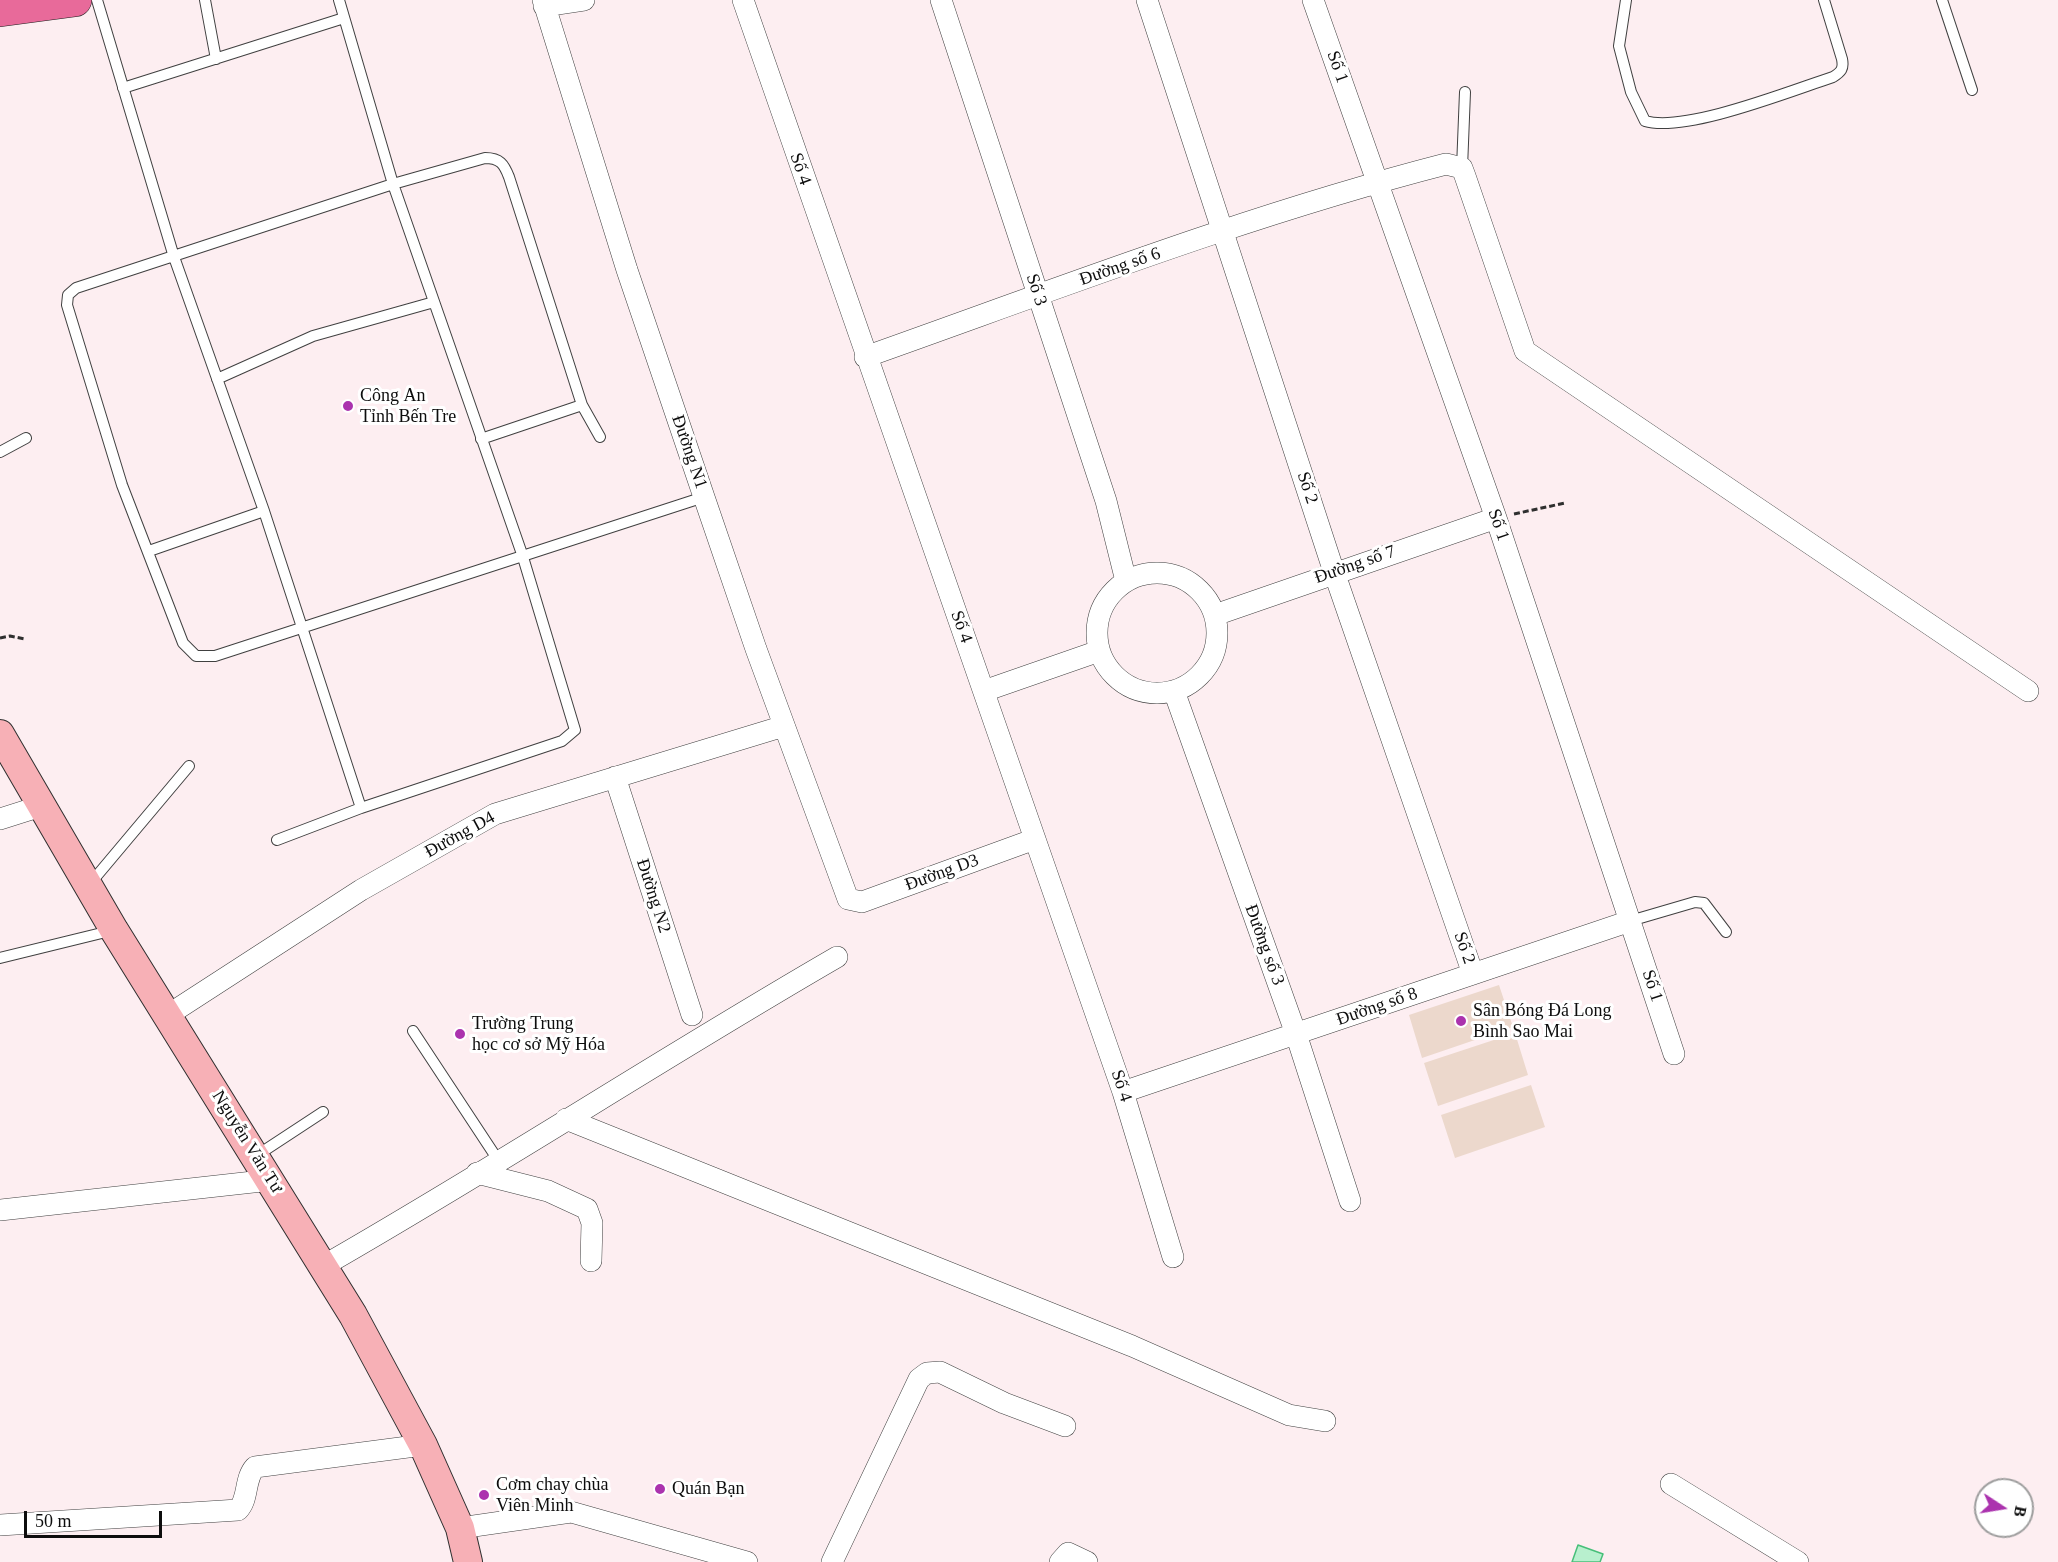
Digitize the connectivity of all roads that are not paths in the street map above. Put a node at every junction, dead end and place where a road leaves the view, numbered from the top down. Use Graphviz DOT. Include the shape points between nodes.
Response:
graph roads {
  1 [pos="75,0"];
  2 [pos="97,0"];
  3 [pos="205,0"];
  4 [pos="339,0"];
  5 [pos="584,0"];
  6 [pos="742,0"];
  7 [pos="941,0"];
  8 [pos="1147,0"];
  9 [pos="1313,0"];
  10 [pos="1626,0"];
  11 [pos="1824,0"];
  12 [pos="1942,0"];
  13 [pos="543,3"];
  14 [pos="0,10"];
  15 [pos="344,18"];
  16 [pos="216,58"];
  17 [pos="123,88"];
  18 [pos="1972,90"];
  19 [pos="1465,92"];
  20 [pos="1462,168"];
  21 [pos="1377,182"];
  22 [pos="393,184"];
  23 [pos="1223,231"];
  24 [pos="174,257"];
  25 [pos="1038,296"];
  26 [pos="434,302"];
  27 [pos="865,357"];
  28 [pos="217,379"];
  29 [pos="582,405"];
  30 [pos="600,437"];
  31 [pos="26,438"];
  32 [pos="481,439"];
  33 [pos="0,452"];
  34 [pos="704,497"];
  35 [pos="264,511"];
  36 [pos="1496,518"];
  37 [pos="149,550"];
  38 [pos="522,554"];
  39 [pos="1334,572"];
  40 [pos="1126,581"];
  41 [pos="1215,615"];
  42 [pos="302,627"];
  43 [pos="1099,651"];
  44 [pos="984,691"];
  45 [pos="1173,691"];
  46 [pos="2028,691"];
  47 [pos="784,726"];
  48 [pos="0,734"];
  49 [pos="189,766"];
  50 [pos="615,777"];
  51 [pos="41,806"];
  52 [pos="361,808"];
  53 [pos="0,819"];
  54 [pos="1035,838"];
  55 [pos="278,840"];
  56 [pos="88,886"];
  57 [pos="848,899"];
  58 [pos="1630,921"];
  59 [pos="114,930"];
  60 [pos="1726,932"];
  61 [pos="837,957"];
  62 [pos="0,958"];
  63 [pos="1473,974"];
  64 [pos="168,1015"];
  65 [pos="692,1015"];
  66 [pos="413,1032"];
  67 [pos="1296,1034"];
  68 [pos="1674,1054"];
  69 [pos="1123,1092"];
  70 [pos="323,1112"];
  71 [pos="566,1119"];
  72 [pos="256,1156"];
  73 [pos="498,1160"];
  74 [pos="477,1173"];
  75 [pos="271,1180"];
  76 [pos="1350,1201"];
  77 [pos="0,1210"];
  78 [pos="1173,1257"];
  79 [pos="591,1261"];
  80 [pos="323,1266"];
  81 [pos="1325,1421"];
  82 [pos="1065,1426"];
  83 [pos="423,1445"];
  84 [pos="1671,1484"];
  85 [pos="0,1525"];
  86 [pos="460,1528"];
  87 [pos="1786,1559"];
  88 [pos="468,1562"];
  89 [pos="747,1562"];
  90 [pos="832,1562"];
  91 [pos="1060,1562"];
  92 [pos="1087,1562"];
  1 -- 14 [label="highway"];
  2 -- 17 [label="lane"];
  3 -- 16 [label="lane"];
  4 -- 15 [label="lane"];
  5 -- 13 [label="street"];
  6 -- 27 [label="street, Số 4"];
  7 -- 25 [label="street, Số 3"];
  8 -- 23 [label="street, Số 2"];
  9 -- 21 [label="street, Số 1"];
  10 -- 11 [label="lane" via="1619,46 1631,92 1645,121 1672,125 1840,72 1842,58"];
  12 -- 18 [label="lane"];
  13 -- 34 [label="street, Đường N1"];
  15 -- 16 [label="lane"];
  15 -- 22 [label="lane"];
  16 -- 17 [label="lane"];
  17 -- 24 [label="lane"];
  19 -- 20 [label="lane"];
  20 -- 21 [label="street, Đường số 6" via="1446,164"];
  20 -- 46 [label="street" via="1525,351"];
  21 -- 23 [label="street, Đường số 6"];
  21 -- 36 [label="street, Số 1"];
  22 -- 24 [label="lane"];
  22 -- 26 [label="lane"];
  22 -- 29 [label="lane" via="485,158 501,161"];
  23 -- 25 [label="street, Đường số 6"];
  23 -- 39 [label="street, Số 2"];
  24 -- 28 [label="lane"];
  24 -- 37 [label="lane" via="76,288 68,295 67,305 122,485"];
  25 -- 27 [label="street, Đường số 6"];
  25 -- 40 [label="street, Số 3" via="1106,501"];
  26 -- 28 [label="lane" via="312,336"];
  26 -- 32 [label="lane"];
  27 -- 44 [label="street, Số 4"];
  28 -- 35 [label="lane"];
  29 -- 30 [label="lane"];
  29 -- 32 [label="lane"];
  31 -- 33 [label="lane"];
  32 -- 38 [label="lane"];
  34 -- 38 [label="lane"];
  34 -- 47 [label="street, Đường N1"];
  35 -- 37 [label="lane"];
  35 -- 42 [label="lane"];
  36 -- 39 [label="street, Đường số 7"];
  36 -- 58 [label="street, Số 1"];
  37 -- 42 [label="lane" via="183,643 196,656 215,656"];
  38 -- 42 [label="lane"];
  38 -- 52 [label="lane" via="574,719 572,735"];
  39 -- 41 [label="street, Đường số 7"];
  39 -- 63 [label="street, Số 2"];
  40 -- 41 [label="street" via="1147,573 1168,573 1189,581 1205,595"];
  40 -- 43 [label="street" via="1107,599 1097,624"];
  41 -- 45 [label="street" via="1214,653 1198,676"];
  42 -- 52 [label="lane"];
  43 -- 44 [label="street"];
  43 -- 45 [label="street" via="1115,677 1128,686 1143,692"];
  44 -- 54 [label="street, Số 4"];
  45 -- 67 [label="street, Đường số 3"];
  47 -- 50 [label="street, Đường D4"];
  47 -- 57 [label="street, Đường N1"];
  48 -- 51 [label="main road, Nguyễn Văn Tư"];
  49 -- 56 [label="lane"];
  50 -- 64 [label="street, Đường D4" via="495,814 361,890"];
  50 -- 65 [label="street, Đường N2"];
  51 -- 53 [label="street"];
  51 -- 56 [label="main road, Nguyễn Văn Tư"];
  52 -- 55 [label="lane"];
  54 -- 57 [label="street, Đường D3" via="862,902"];
  54 -- 69 [label="street, Số 4"];
  56 -- 59 [label="main road, Nguyễn Văn Tư"];
  58 -- 60 [label="lane" via="1695,902 1704,903"];
  58 -- 63 [label="street, Đường số 8"];
  58 -- 68 [label="street, Số 1"];
  59 -- 62 [label="lane"];
  59 -- 64 [label="main road, Nguyễn Văn Tư"];
  61 -- 71 [label="street"];
  63 -- 67 [label="street, Đường số 8"];
  64 -- 72 [label="main road, Nguyễn Văn Tư"];
  66 -- 73 [label="lane"];
  67 -- 69 [label="street, Đường số 8"];
  67 -- 76 [label="street, Đường số 3"];
  69 -- 78 [label="street, Số 4"];
  70 -- 72 [label="lane"];
  71 -- 73 [label="street"];
  71 -- 81 [label="street" via="1132,1346 1289,1415"];
  72 -- 75 [label="main road, Nguyễn Văn Tư"];
  73 -- 74 [label="street"];
  74 -- 79 [label="street" via="548,1191 587,1209 592,1223"];
  74 -- 80 [label="street"];
  75 -- 77 [label="street"];
  75 -- 80 [label="main road, Nguyễn Văn Tư"];
  80 -- 83 [label="main road, Nguyễn Văn Tư"];
  82 -- 90 [label="street" via="1004,1403 940,1372 927,1373 919,1378"];
  83 -- 85 [label="street" via="255,1467 238,1510"];
  83 -- 86 [label="main road, Nguyễn Văn Tư"];
  84 -- 87 [label="street"];
  86 -- 88 [label="main road, Nguyễn Văn Tư"];
  86 -- 89 [label="street" via="572,1512"];
  91 -- 92 [label="street" via="1068,1553"];
}
